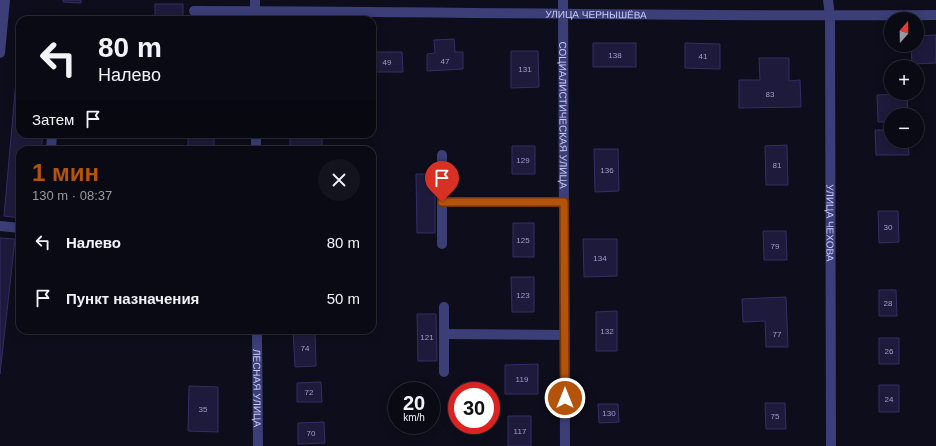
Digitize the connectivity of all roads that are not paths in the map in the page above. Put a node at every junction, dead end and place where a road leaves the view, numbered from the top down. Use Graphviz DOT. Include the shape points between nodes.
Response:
graph roads {
  1 [pos="5,0"];
  2 [pos="255,0"];
  3 [pos="563,0"];
  4 [pos="828,0"];
  5 [pos="194,11"];
  6 [pos="563,13"];
  7 [pos="255,15"];
  8 [pos="936,15"];
  9 [pos="830,16"];
  10 [pos="0,53"];
  11 [pos="442,155"];
  12 [pos="442,202"];
  13 [pos="564,202"];
  14 [pos="0,226"];
  15 [pos="16,228"];
  16 [pos="442,244"];
  17 [pos="444,307"];
  18 [pos="257,334"];
  19 [pos="444,334"];
  20 [pos="565,335"];
  21 [pos="444,372"];
  22 [pos="258,446"];
  23 [pos="565,446"];
  24 [pos="831,446"];
  1 -- 10 [label="street"];
  2 -- 7 [label="street"];
  3 -- 6 [label="street, СОЦИАЛИСТИЧЕСКАЯ УЛИЦА"];
  4 -- 9 [label="street, УЛИЦА ЧЕХОВА"];
  5 -- 7 [label="street, УЛИЦА ЧЕРНЫШЁВА"];
  6 -- 7 [label="street, УЛИЦА ЧЕРНЫШЁВА"];
  6 -- 9 [label="street, УЛИЦА ЧЕРНЫШЁВА"];
  6 -- 13 [label="street, СОЦИАЛИСТИЧЕСКАЯ УЛИЦА"];
  8 -- 9 [label="street, УЛИЦА ЧЕРНЫШЁВА"];
  9 -- 24 [label="street, УЛИЦА ЧЕХОВА"];
  11 -- 12 [label="street"];
  12 -- 13 [label="street"];
  12 -- 16 [label="street"];
  13 -- 20 [label="street, СОЦИАЛИСТИЧЕСКАЯ УЛИЦА"];
  14 -- 15 [label="street"];
  17 -- 19 [label="street"];
  18 -- 22 [label="street, ЛЕСНАЯ УЛИЦА"];
  19 -- 20 [label="street"];
  19 -- 21 [label="street"];
  20 -- 23 [label="street, СОЦИАЛИСТИЧЕСКАЯ УЛИЦА"];
}
